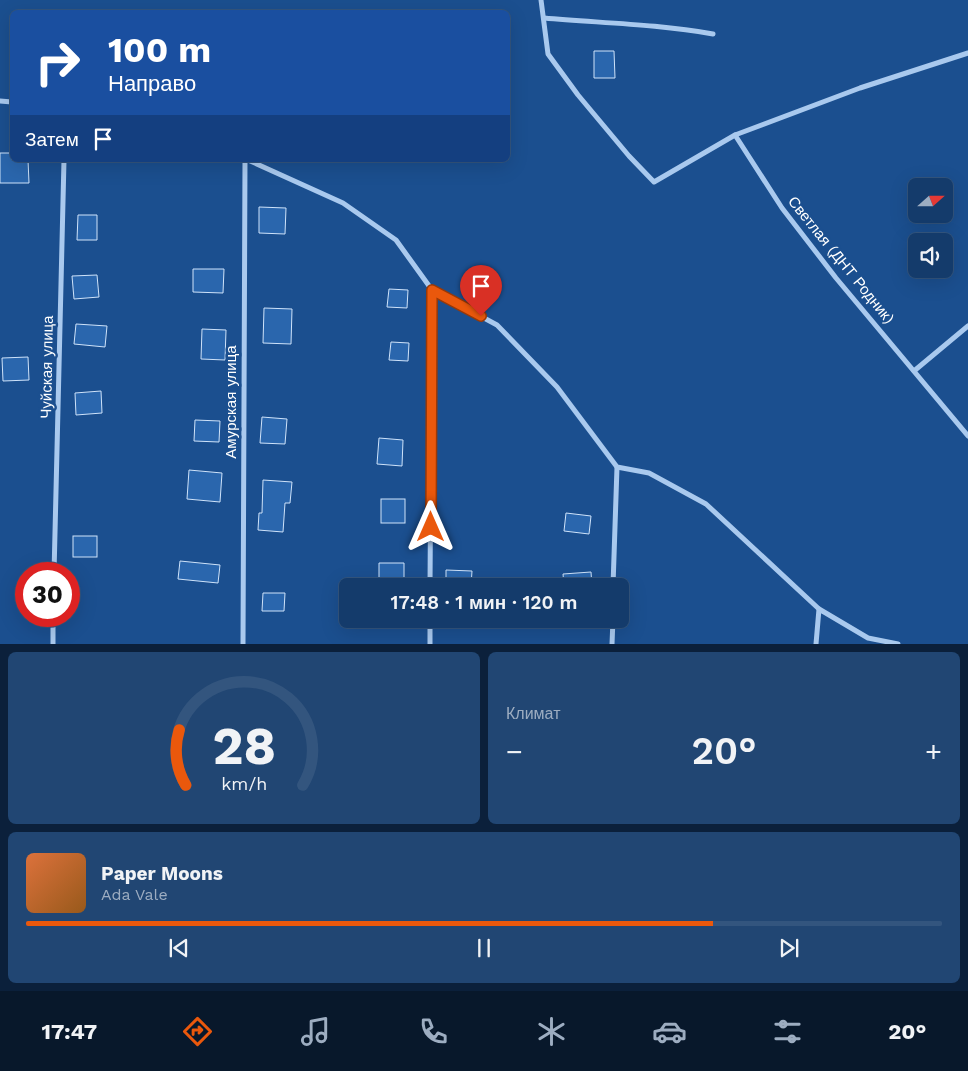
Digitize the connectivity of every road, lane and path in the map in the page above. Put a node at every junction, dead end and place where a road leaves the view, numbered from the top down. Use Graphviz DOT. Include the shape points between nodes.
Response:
graph roads {
  1 [pos="541,0"];
  2 [pos="544,18"];
  3 [pos="714,34"];
  4 [pos="968,53"];
  5 [pos="735,135"];
  6 [pos="64,162"];
  7 [pos="247,162"];
  8 [pos="251,162"];
  9 [pos="432,290"];
  10 [pos="968,326"];
  11 [pos="914,371"];
  12 [pos="968,436"];
  13 [pos="617,467"];
  14 [pos="54,562"];
  15 [pos="430,578"];
  16 [pos="614,578"];
  17 [pos="819,609"];
  18 [pos="54,627"];
  19 [pos="430,628"];
  20 [pos="613,628"];
  21 [pos="53,644"];
  22 [pos="243,644"];
  23 [pos="430,644"];
  24 [pos="612,644"];
  25 [pos="816,644"];
  26 [pos="898,644"];
  1 -- 2 [label="street"];
  2 -- 3 [label="street" via="673,26"];
  2 -- 5 [label="street" via="548,54 578,95 654,182"];
  4 -- 5 [label="street" via="860,88"];
  5 -- 11 [label="street, Светлая (ДНТ Родник)" via="782,208"];
  6 -- 14 [label="street, Чуйская улица"];
  7 -- 22 [label="street, Амурская улица"];
  8 -- 9 [label="street" via="343,203 396,240"];
  9 -- 13 [label="street" via="497,325 556,387"];
  9 -- 15 [label="street"];
  10 -- 11 [label="street"];
  11 -- 12 [label="street, Светлая (ДНТ Родник)"];
  13 -- 16 [label="street"];
  13 -- 17 [label="street" via="649,473 706,504"];
  17 -- 25 [label="street"];
  17 -- 26 [label="street" via="868,638"];
  18 -- 21 [label="street"];
  19 -- 23 [label="street"];
  20 -- 24 [label="street"];
}
